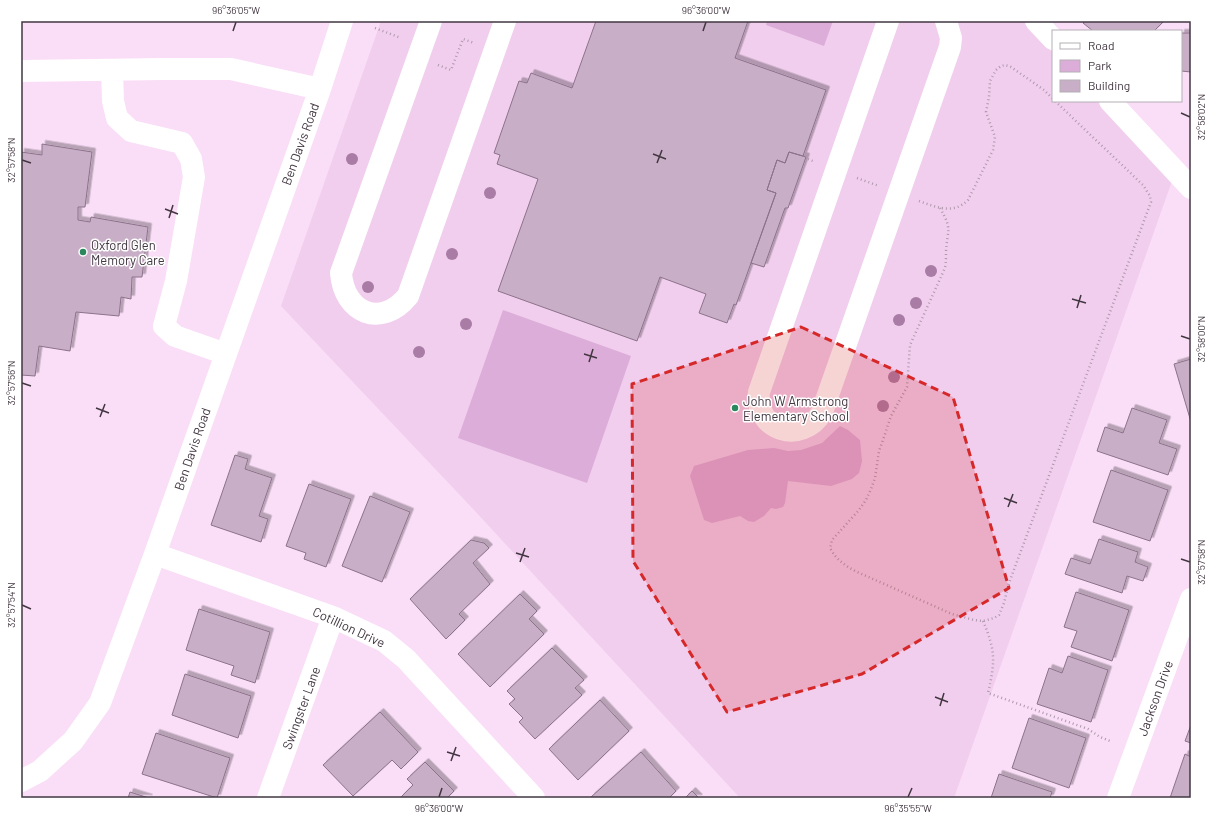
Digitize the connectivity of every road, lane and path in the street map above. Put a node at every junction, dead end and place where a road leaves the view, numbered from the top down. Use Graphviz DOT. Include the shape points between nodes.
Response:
graph roads {
  1 [pos="342,21"];
  2 [pos="431,21"];
  3 [pos="504,21"];
  4 [pos="888,21"];
  5 [pos="946,21"];
  6 [pos="1036,21"];
  7 [pos="375,28"];
  8 [pos="1052,38"];
  9 [pos="495,50"];
  10 [pos="418,58"];
  11 [pos="112,70"];
  12 [pos="21,71"];
  13 [pos="320,89"];
  14 [pos="1052,98"];
  15 [pos="1056,102"];
  16 [pos="1111,102"];
  17 [pos="808,159"];
  18 [pos="836,170"];
  19 [pos="1189,183"];
  20 [pos="899,193"];
  21 [pos="940,208"];
  22 [pos="226,354"];
  23 [pos="155,554"];
  24 [pos="1191,599"];
  25 [pos="333,617"];
  26 [pos="983,621"];
  27 [pos="1110,741"];
  28 [pos="21,781"];
  29 [pos="268,798"];
  30 [pos="534,798"];
  31 [pos="1118,798"];
  1 -- 13 [label="street, Ben Davis Road"];
  2 -- 10 [label="street"];
  3 -- 9 [label="street"];
  4 -- 18 [label="street"];
  5 -- 20 [label="street" via="951,38 950,47"];
  6 -- 8 [label="street"];
  7 -- 10 [label="path" via="408,40 404,53"];
  9 -- 10 [label="path" via="463,39 451,70"];
  9 -- 10 [label="street" via="408,296 398,306 386,312 366,312 358,309 347,297 341,273"];
  11 -- 12 [label="street, Ben Davis Road"];
  11 -- 13 [label="street, Ben Davis Road" via="231,69"];
  11 -- 22 [label="street" via="113,101 117,118 131,131 182,143 191,159 194,177 176,281 164,326 175,336"];
  13 -- 22 [label="street, Ben Davis Road"];
  14 -- 21 [label="path" via="1012,66 1001,66 996,70 990,81 986,112 995,137 993,150 968,200 956,208"];
  15 -- 26 [label="path" via="1143,185 1151,202 1009,583 1002,609 999,615"];
  16 -- 19 [label="street"];
  17 -- 18 [label="path"];
  18 -- 20 [label="path"];
  18 -- 20 [label="street" via="759,392 758,402 761,410 780,430 789,432 812,425 822,412"];
  20 -- 21 [label="path"];
  21 -- 26 [label="path" via="949,226 945,268 910,345 907,387 891,416 879,451 875,478 866,500 832,540 830,548 845,566 855,571 952,614"];
  22 -- 23 [label="street, Ben Davis Road"];
  23 -- 25 [label="street, Cotillion Drive"];
  23 -- 28 [label="street, Ben Davis Road" via="100,703 73,741 40,771"];
  24 -- 31 [label="street, Jackson Drive"];
  25 -- 29 [label="street, Swingster Lane"];
  25 -- 30 [label="street, Cotillion Drive" via="384,641 406,659"];
  26 -- 27 [label="path" via="992,645 994,668 988,693 1088,729"];
}
